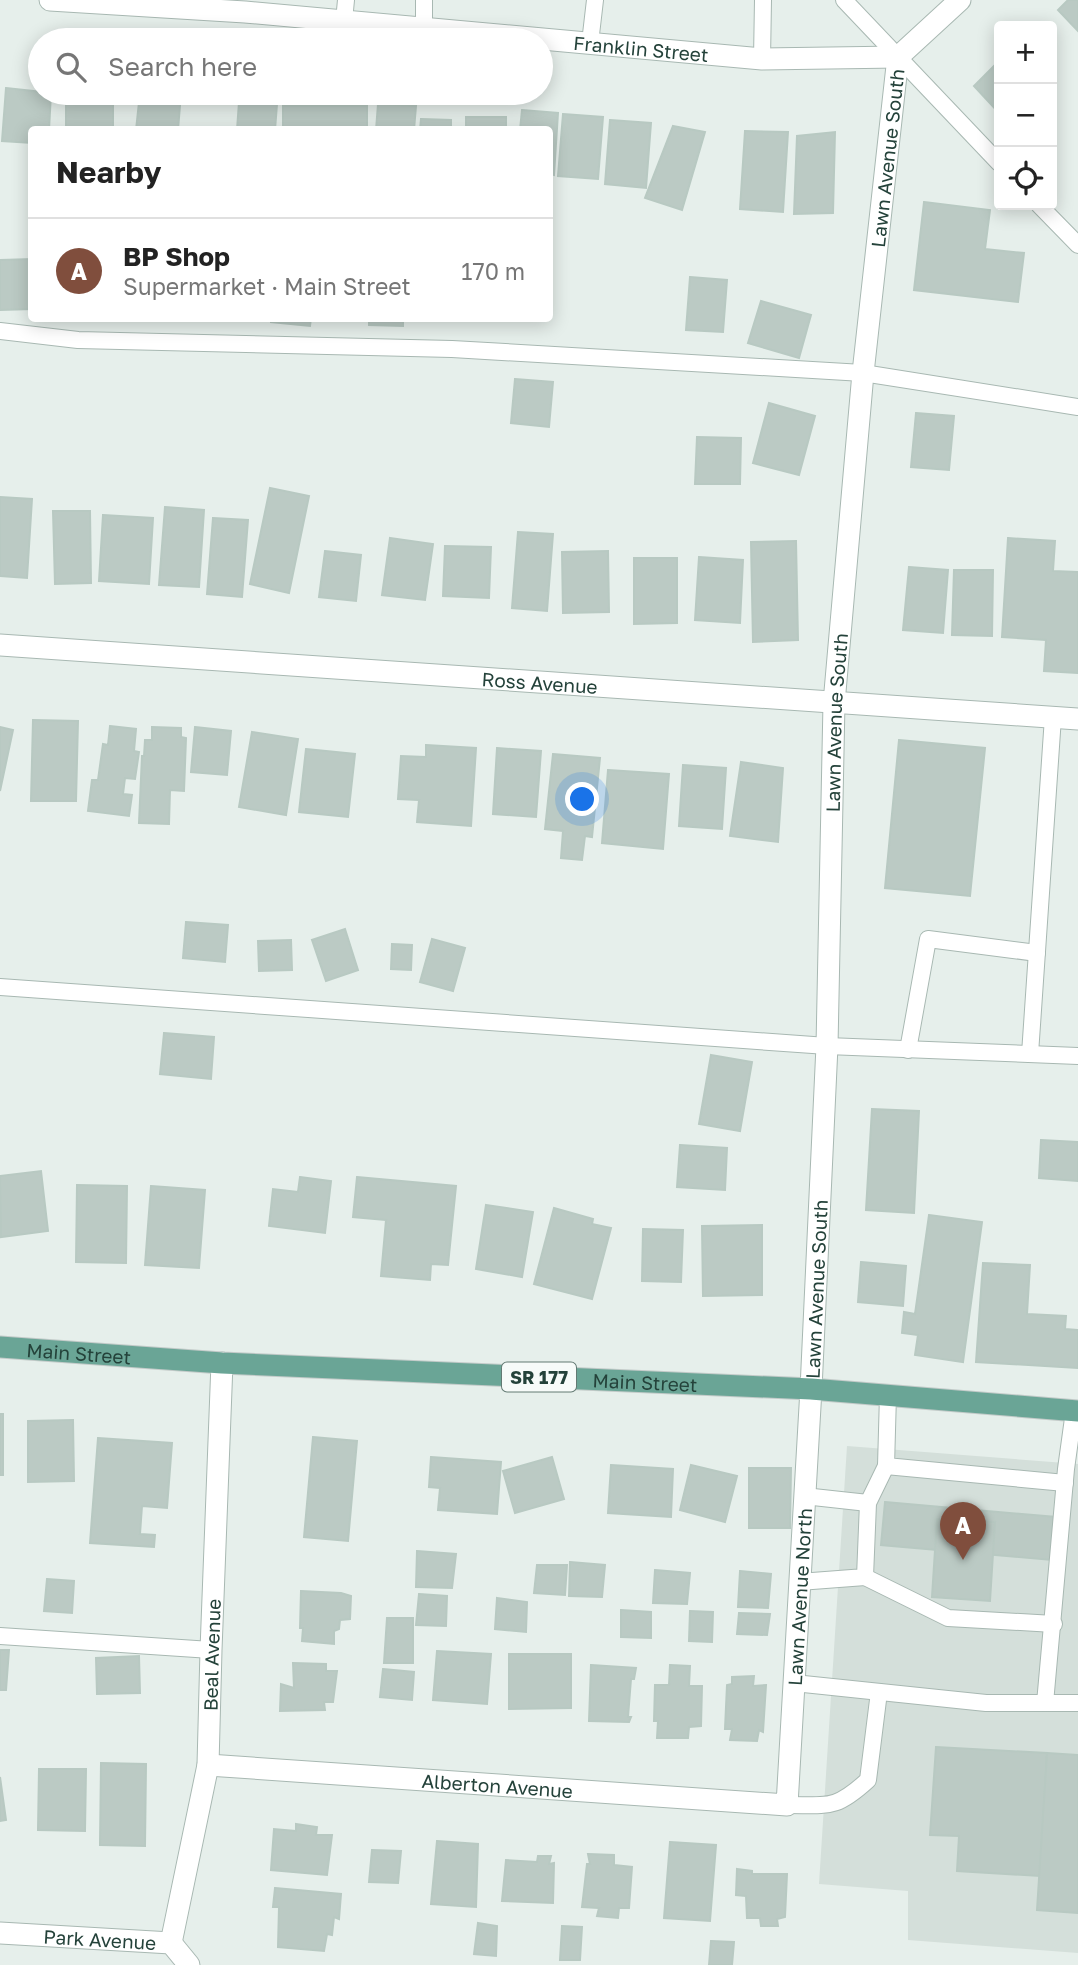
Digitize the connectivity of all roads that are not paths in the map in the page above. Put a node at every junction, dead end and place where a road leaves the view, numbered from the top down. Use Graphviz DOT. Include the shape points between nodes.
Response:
graph roads {
  1 [pos="50,0"];
  2 [pos="425,0"];
  3 [pos="594,0"];
  4 [pos="763,0"];
  5 [pos="844,0"];
  6 [pos="960,0"];
  7 [pos="246,6"];
  8 [pos="345,10"];
  9 [pos="424,28"];
  10 [pos="553,40"];
  11 [pos="590,43"];
  12 [pos="898,57"];
  13 [pos="762,59"];
  14 [pos="994,158"];
  15 [pos="1044,210"];
  16 [pos="1078,246"];
  17 [pos="0,331"];
  18 [pos="863,373"];
  19 [pos="1078,407"];
  20 [pos="0,645"];
  21 [pos="834,703"];
  22 [pos="1053,717"];
  23 [pos="1078,719"];
  24 [pos="1037,953"];
  25 [pos="0,987"];
  26 [pos="827,1046"];
  27 [pos="908,1050"];
  28 [pos="1030,1054"];
  29 [pos="1078,1056"];
  30 [pos="0,1347"];
  31 [pos="222,1363"];
  32 [pos="811,1389"];
  33 [pos="888,1395"];
  34 [pos="1076,1411"];
  35 [pos="886,1466"];
  36 [pos="1065,1483"];
  37 [pos="804,1496"];
  38 [pos="868,1503"];
  39 [pos="865,1577"];
  40 [pos="799,1582"];
  41 [pos="1054,1624"];
  42 [pos="0,1636"];
  43 [pos="211,1650"];
  44 [pos="794,1683"];
  45 [pos="879,1692"];
  46 [pos="1045,1703"];
  47 [pos="1078,1703"];
  48 [pos="208,1765"];
  49 [pos="787,1805"];
  50 [pos="0,1933"];
  51 [pos="171,1943"];
  52 [pos="189,1965"];
  1 -- 7 [label="street, Franklin Street"];
  2 -- 9 [label="lane"];
  3 -- 11 [label="lane"];
  4 -- 13 [label="lane"];
  5 -- 12 [label="lane"];
  6 -- 12 [label="street"];
  7 -- 8 [label="street, Franklin Street"];
  8 -- 9 [label="street, Franklin Street"];
  10 -- 11 [label="street, Franklin Street"];
  11 -- 13 [label="street, Franklin Street"];
  12 -- 13 [label="street, Franklin Street"];
  12 -- 14 [label="lane"];
  12 -- 18 [label="street, Lawn Avenue South"];
  15 -- 16 [label="lane"];
  17 -- 18 [label="lane" via="78,340 452,349"];
  18 -- 19 [label="lane"];
  18 -- 21 [label="street, Lawn Avenue South"];
  20 -- 21 [label="street, Ross Avenue"];
  21 -- 22 [label="street, Ross Avenue"];
  21 -- 26 [label="street, Lawn Avenue South"];
  22 -- 23 [label="street, Ross Avenue"];
  22 -- 24 [label="lane"];
  24 -- 27 [label="lane" via="928,939"];
  24 -- 28 [label="lane"];
  25 -- 26 [label="lane"];
  26 -- 27 [label="lane"];
  26 -- 32 [label="street, Lawn Avenue South"];
  27 -- 28 [label="lane"];
  28 -- 29 [label="lane"];
  30 -- 31 [label="main road, Main Street / SR 177"];
  31 -- 32 [label="main road, Main Street / SR 177"];
  31 -- 43 [label="street, Beal Avenue"];
  32 -- 33 [label="main road, Main Street / SR 177"];
  32 -- 37 [label="street, Lawn Avenue North"];
  33 -- 34 [label="main road, Main Street / SR 177"];
  33 -- 35 [label="lane"];
  34 -- 36 [label="lane"];
  35 -- 36 [label="lane"];
  35 -- 38 [label="lane"];
  36 -- 41 [label="lane"];
  37 -- 38 [label="lane"];
  37 -- 40 [label="street, Lawn Avenue North"];
  38 -- 39 [label="lane"];
  39 -- 40 [label="lane"];
  39 -- 41 [label="lane" via="948,1618"];
  40 -- 44 [label="street, Lawn Avenue North"];
  41 -- 46 [label="lane"];
  42 -- 43 [label="lane"];
  43 -- 48 [label="street, Beal Avenue"];
  44 -- 45 [label="lane"];
  44 -- 49 [label="street, Lawn Avenue North"];
  45 -- 46 [label="lane" via="986,1703"];
  45 -- 49 [label="lane" via="868,1780 849,1798 832,1805"];
  46 -- 47 [label="lane"];
  48 -- 49 [label="street, Alberton Avenue"];
  48 -- 51 [label="street, Beal Avenue"];
  50 -- 51 [label="street, Park Avenue"];
  51 -- 52 [label="street, Park Avenue"];
}
